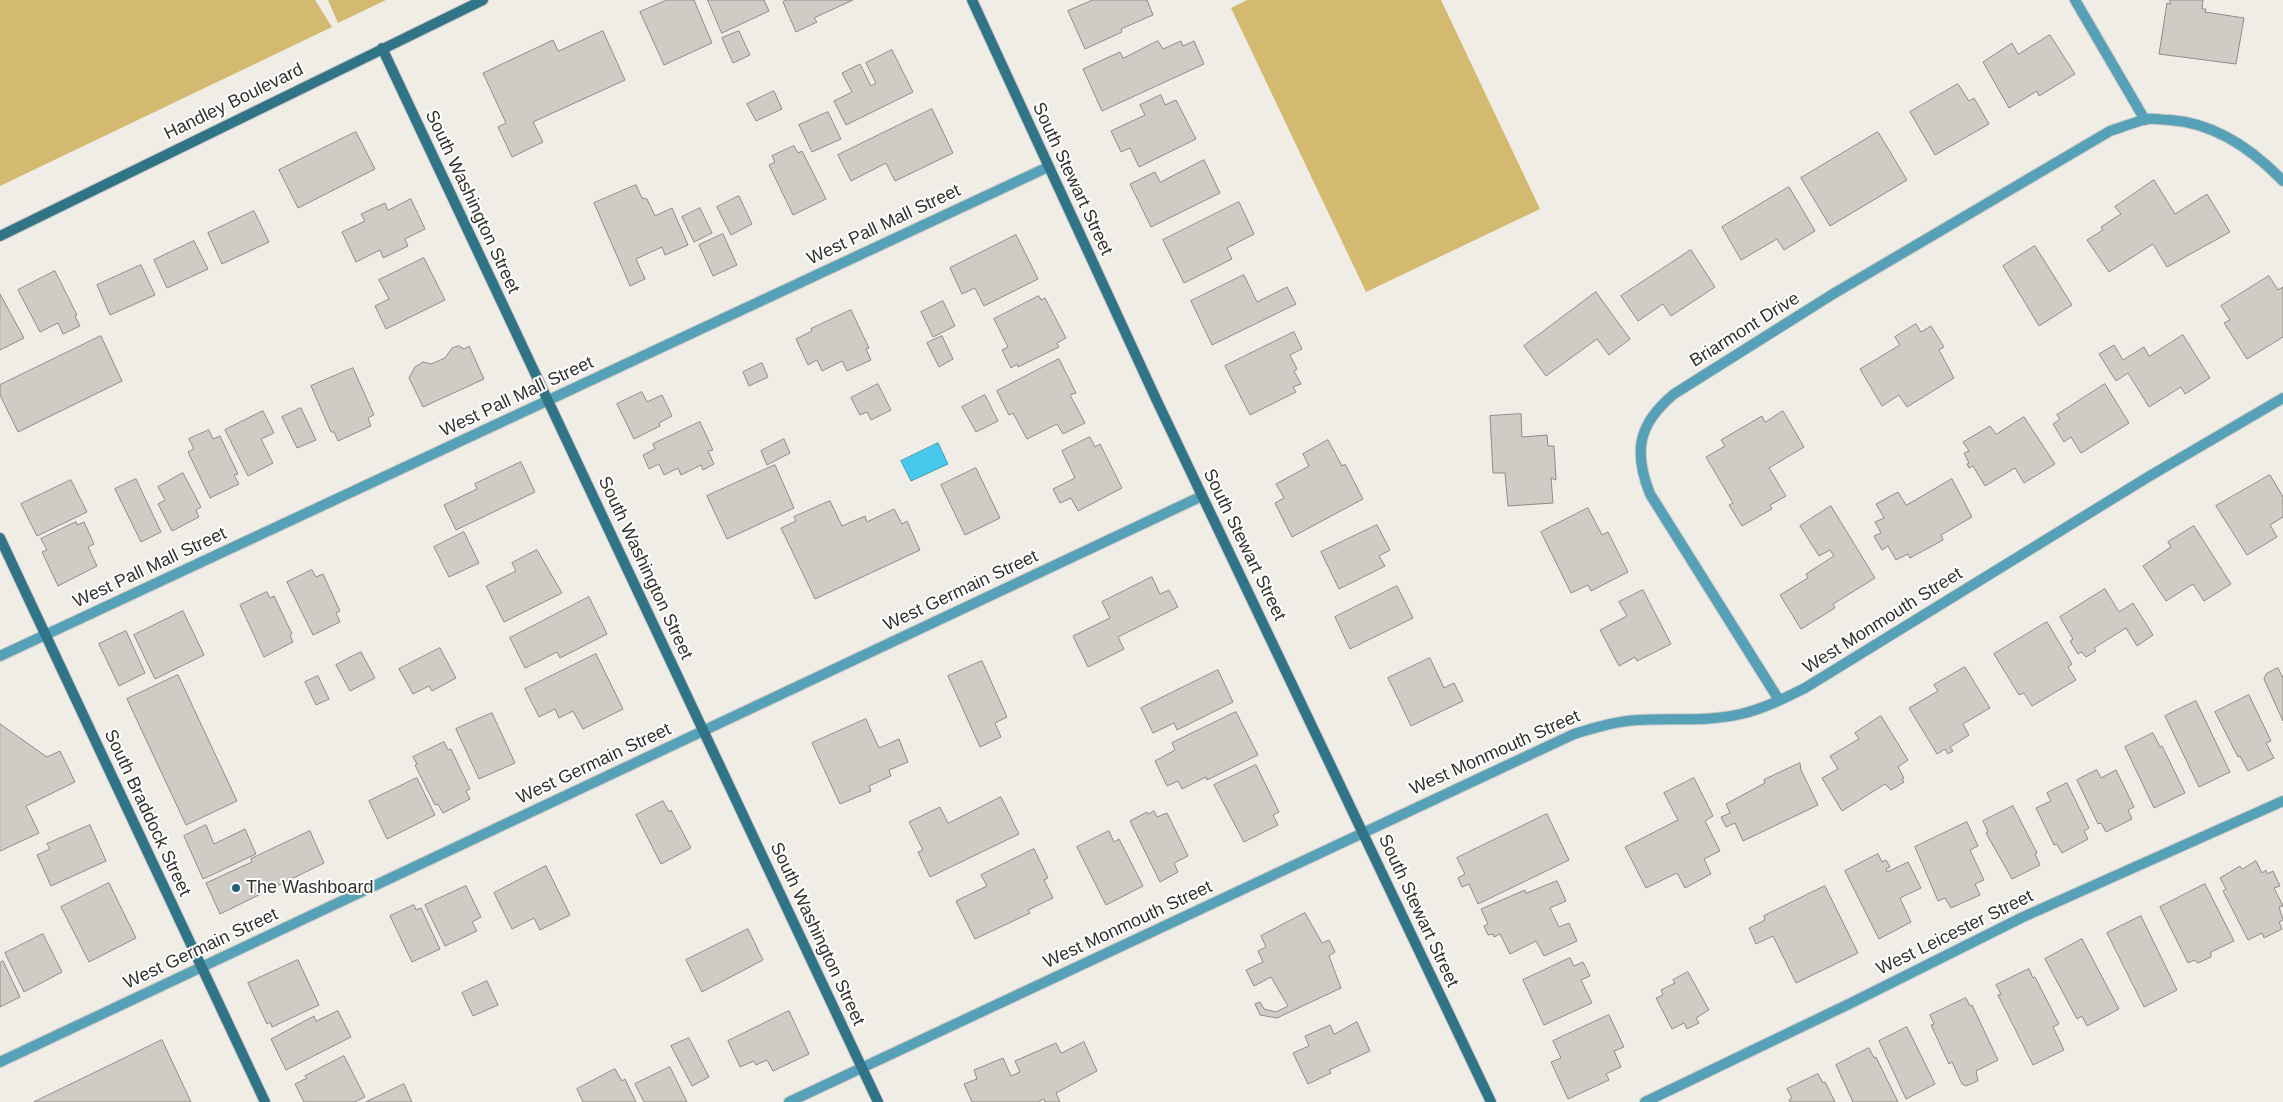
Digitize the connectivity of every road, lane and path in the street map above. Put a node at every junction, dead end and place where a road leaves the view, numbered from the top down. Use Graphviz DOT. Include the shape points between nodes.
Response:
graph roads {
  1 [pos="483,0"];
  2 [pos="972,0"];
  3 [pos="2075,0"];
  4 [pos="382,48"];
  5 [pos="2145,120"];
  6 [pos="1048,166"];
  7 [pos="2283,181"];
  8 [pos="0,236"];
  9 [pos="2283,398"];
  10 [pos="548,400"];
  11 [pos="1202,496"];
  12 [pos="0,538"];
  13 [pos="46,635"];
  14 [pos="0,656"];
  15 [pos="1779,700"];
  16 [pos="703,730"];
  17 [pos="2283,801"];
  18 [pos="1363,833"];
  19 [pos="202,967"];
  20 [pos="0,1062"];
  21 [pos="862,1067"];
  22 [pos="265,1102"];
  23 [pos="789,1102"];
  24 [pos="878,1102"];
  25 [pos="1491,1102"];
  26 [pos="1645,1102"];
  1 -- 4 [label="street, Handley Boulevard"];
  2 -- 6 [label="street, South Stewart Street"];
  3 -- 5 [label="street"];
  4 -- 8 [label="street, Handley Boulevard"];
  4 -- 10 [label="street, South Washington Street"];
  5 -- 7 [label="street" via="2186,121 2210,128 2236,141"];
  5 -- 15 [label="street, Briarmont Drive" via="2096,138 1833,294 1674,394 1659,407 1645,427 1639,446 1642,475 1650,494"];
  6 -- 10 [label="street, West Pall Mall Street"];
  6 -- 11 [label="street, South Stewart Street"];
  9 -- 15 [label="street, West Monmouth Street" via="1805,688"];
  10 -- 13 [label="street, West Pall Mall Street"];
  10 -- 16 [label="street, South Washington Street"];
  11 -- 16 [label="street, West Germain Street"];
  11 -- 18 [label="street, South Stewart Street"];
  12 -- 13 [label="street, South Braddock Street"];
  13 -- 14 [label="street, West Pall Mall Street"];
  13 -- 19 [label="street, South Braddock Street"];
  15 -- 18 [label="street, West Monmouth Street" via="1741,714 1696,720 1636,720 1574,734"];
  16 -- 19 [label="street, West Germain Street"];
  16 -- 21 [label="street, South Washington Street"];
  17 -- 26 [label="street, West Leicester Street" via="2023,917"];
  18 -- 21 [label="street, West Monmouth Street"];
  18 -- 25 [label="street, South Stewart Street"];
  19 -- 20 [label="street, West Germain Street"];
  19 -- 22 [label="street, South Braddock Street"];
  21 -- 23 [label="street, West Monmouth Street"];
  21 -- 24 [label="street, South Washington Street"];
}
